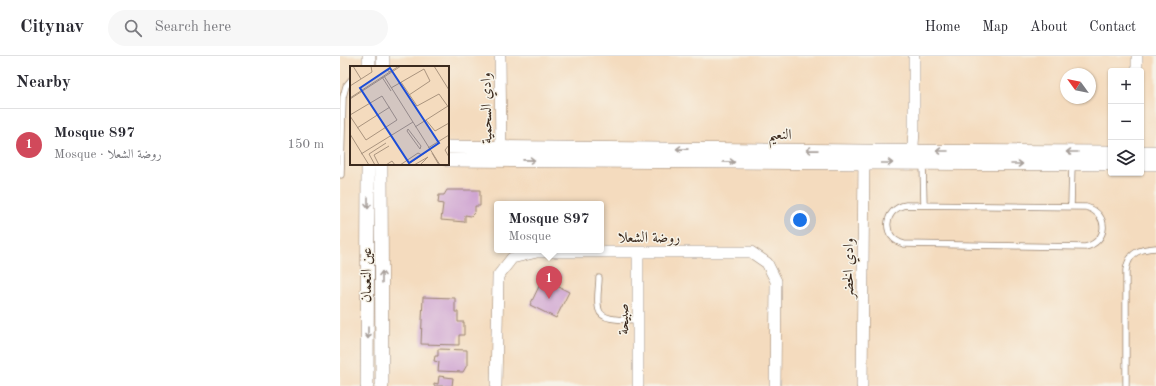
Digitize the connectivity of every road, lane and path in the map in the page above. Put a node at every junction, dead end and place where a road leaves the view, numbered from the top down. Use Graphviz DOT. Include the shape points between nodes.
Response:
graph roads {
  1 [pos="500,56"];
  2 [pos="914,56"];
  3 [pos="1137,56"];
  4 [pos="1137,68"];
  5 [pos="350,81"];
  6 [pos="449,147"];
  7 [pos="1108,152"];
  8 [pos="1144,152"];
  9 [pos="1156,152"];
  10 [pos="501,153"];
  11 [pos="864,157"];
  12 [pos="916,159"];
  13 [pos="449,160"];
  14 [pos="1072,164"];
  15 [pos="1108,164"];
  16 [pos="1144,164"];
  17 [pos="1156,164"];
  18 [pos="368,165"];
  19 [pos="382,165"];
  20 [pos="341,175"];
  21 [pos="924,205"];
  22 [pos="1071,207"];
  23 [pos="1156,248"];
  24 [pos="604,252"];
  25 [pos="638,252"];
  26 [pos="533,253"];
  27 [pos="599,278"];
  28 [pos="638,320"];
  29 [pos="367,386"];
  30 [pos="382,386"];
  31 [pos="496,386"];
  32 [pos="638,386"];
  33 [pos="775,386"];
  34 [pos="862,386"];
  35 [pos="1126,386"];
  1 -- 10 [label="street, وادي السحمية"];
  2 -- 12 [label="street"];
  3 -- 4 [label="street"];
  5 -- 20 [label="lane" via="343,97"];
  6 -- 10 [label="street, النعيم"];
  7 -- 12 [label="street, النعيم, one-way"];
  8 -- 9 [label="street"];
  10 -- 11 [label="street, النعيم"];
  10 -- 13 [label="street, النعيم"];
  11 -- 12 [label="street, النعيم"];
  11 -- 34 [label="street, وادي الخضر"];
  12 -- 14 [label="street, النعيم, one-way"];
  12 -- 21 [label="lane"];
  14 -- 15 [label="street, النعيم"];
  14 -- 22 [label="lane"];
  16 -- 17 [label="street"];
  18 -- 29 [label="street, عين النعمان, one-way"];
  30 -- 19 [label="street, عين النعمان, one-way"];
  21 -- 22 [label="lane"];
  21 -- 22 [label="lane" via="900,206 891,213 888,218 888,229 894,239 904,244 951,245 1084,247 1096,243 1103,228 1100,216 1086,207"];
  23 -- 35 [label="lane" via="1138,251 1127,264"];
  24 -- 25 [label="street, روضة الشعلا"];
  25 -- 28 [label="street, صبيحة"];
  25 -- 33 [label="street, روضة الشعلا" via="751,252 767,263 776,281"];
  26 -- 31 [label="street, روضة الشعلا" via="512,258 498,276"];
  27 -- 28 [label="lane" via="598,310 603,316"];
  28 -- 32 [label="street, صبيحة"];
}
